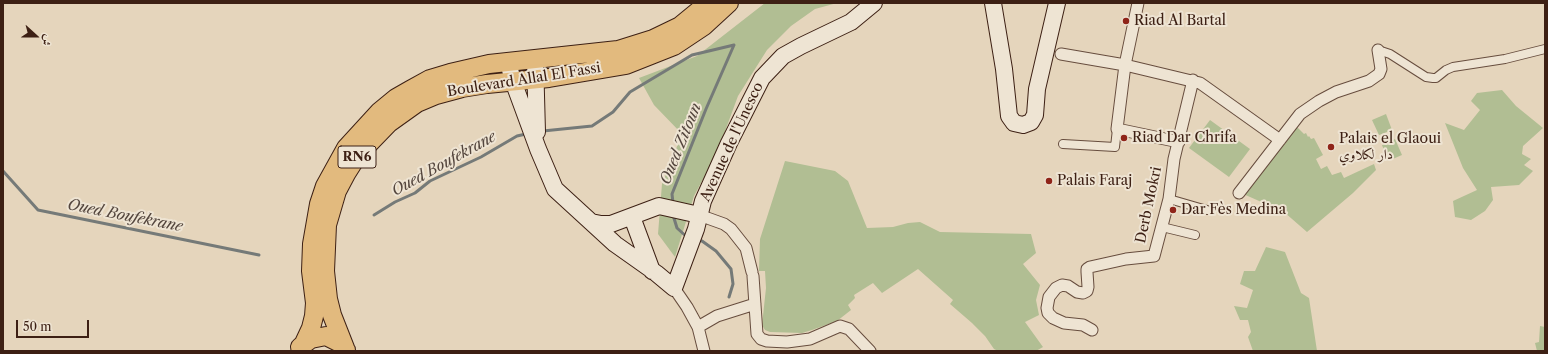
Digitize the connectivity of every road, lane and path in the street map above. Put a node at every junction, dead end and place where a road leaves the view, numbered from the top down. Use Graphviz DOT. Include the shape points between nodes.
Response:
graph roads {
  1 [pos="708,3"];
  2 [pos="729,3"];
  3 [pos="874,3"];
  4 [pos="993,3"];
  5 [pos="1057,3"];
  6 [pos="1138,3"];
  7 [pos="1545,49"];
  8 [pos="1378,50"];
  9 [pos="1055,53"];
  10 [pos="535,59"];
  11 [pos="508,62"];
  12 [pos="1124,65"];
  13 [pos="534,78"];
  14 [pos="1193,80"];
  15 [pos="513,81"];
  16 [pos="1117,129"];
  17 [pos="1280,140"];
  18 [pos="1179,142"];
  19 [pos="1063,144"];
  20 [pos="538,150"];
  21 [pos="1239,194"];
  22 [pos="1169,199"];
  23 [pos="1207,210"];
  24 [pos="632,217"];
  25 [pos="694,219"];
  26 [pos="591,222"];
  27 [pos="1162,227"];
  28 [pos="1195,234"];
  29 [pos="652,271"];
  30 [pos="674,288"];
  31 [pos="754,304"];
  32 [pos="698,327"];
  33 [pos="1092,330"];
  34 [pos="301,347"];
  35 [pos="345,350"];
  36 [pos="704,351"];
  37 [pos="870,351"];
  1 -- 10 [label="main road, Boulevard Allal El Fassi / RN6" via="680,26 653,39 618,50"];
  2 -- 13 [label="main road, Boulevard Allal El Fassi / RN6" via="704,26 674,46 626,65 549,78"];
  3 -- 25 [label="main road, Avenue de l'Unesco" via="851,22 783,56 762,78"];
  4 -- 9 [label="main road" via="1009,116 1014,123 1027,124 1034,119 1037,89"];
  5 -- 9 [label="main road"];
  6 -- 12 [label="street"];
  7 -- 8 [label="street" via="1453,67 1436,78 1426,76 1390,54"];
  8 -- 17 [label="street" via="1381,69 1379,74 1369,81 1336,92 1319,101 1300,114"];
  9 -- 12 [label="street"];
  10 -- 11 [label="main road, Boulevard Allal El Fassi / RN6"];
  10 -- 13 [label="main road"];
  11 -- 15 [label="main road"];
  11 -- 34 [label="main road, Boulevard Allal El Fassi / RN6" via="450,73 423,82 379,112 346,148 325,186 319,204 312,244 314,316"];
  12 -- 14 [label="street"];
  12 -- 16 [label="street"];
  13 -- 15 [label="main road, Boulevard Allal El Fassi / RN6"];
  13 -- 20 [label="main road"];
  14 -- 17 [label="street"];
  14 -- 18 [label="street, Derb Mokri"];
  15 -- 20 [label="main road"];
  15 -- 35 [label="main road, Boulevard Allal El Fassi / RN6" via="462,88 417,103 389,123 350,168 337,191 328,226 325,271 332,315"];
  16 -- 18 [label="street"];
  16 -- 19 [label="street" via="1115,147"];
  17 -- 21 [label="street"];
  18 -- 22 [label="street, Derb Mokri"];
  20 -- 26 [label="main road" via="555,189"];
  22 -- 23 [label="street"];
  22 -- 27 [label="street, Derb Mokri"];
  24 -- 25 [label="main road" via="659,206"];
  24 -- 26 [label="main road" via="611,224"];
  24 -- 29 [label="main road"];
  25 -- 30 [label="main road, Avenue de l'Unesco" via="689,250"];
  25 -- 31 [label="street" via="724,224 732,229 746,248 753,274"];
  26 -- 29 [label="main road" via="615,244"];
  27 -- 28 [label="street"];
  27 -- 33 [label="street, Derb Mokri" via="1154,256 1090,267 1086,272 1087,291 1083,293 1062,285 1051,292 1047,308 1050,316 1058,321 1083,325"];
  29 -- 30 [label="main road"];
  30 -- 32 [label="street"];
  31 -- 32 [label="street" via="717,316"];
  31 -- 37 [label="street" via="757,334 761,339 787,342 810,339 840,326 849,329"];
  32 -- 36 [label="street"];
  34 -- 35 [label="main road, RN6" via="311,339 326,336 340,342"];
}
